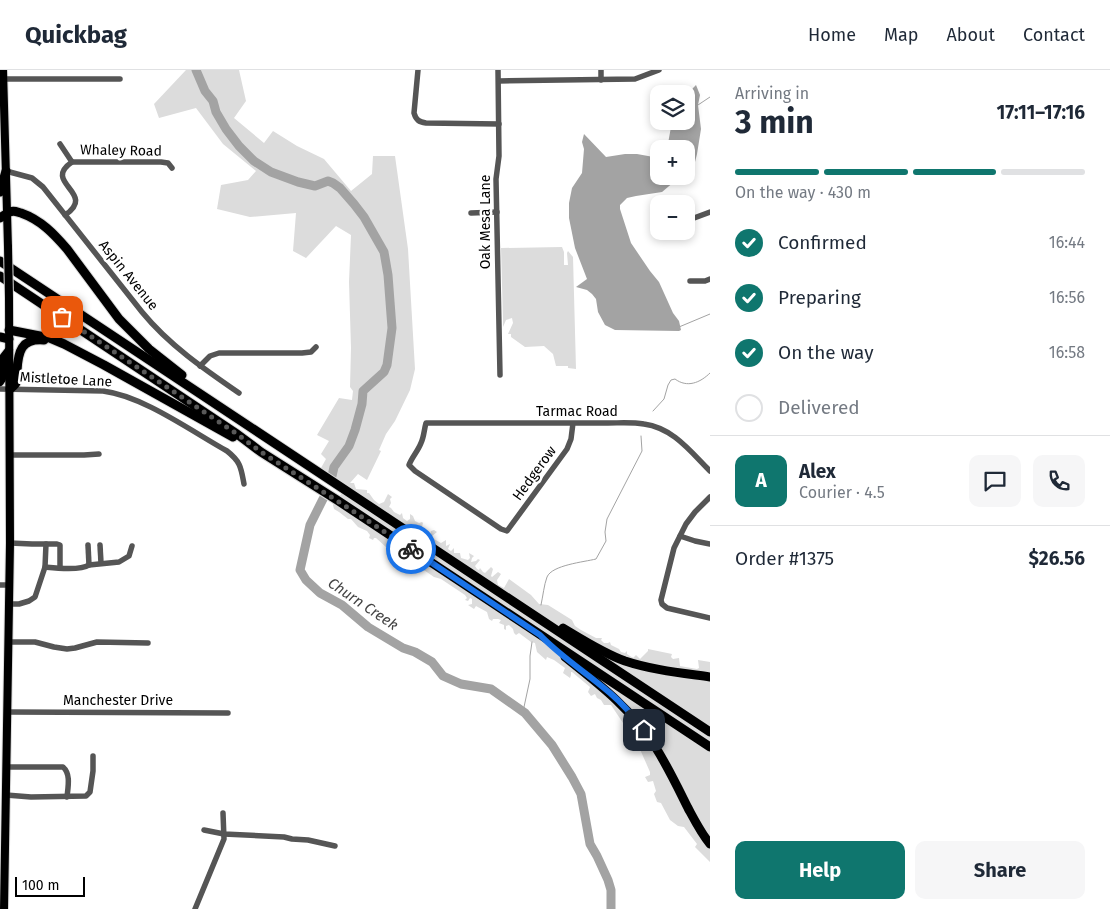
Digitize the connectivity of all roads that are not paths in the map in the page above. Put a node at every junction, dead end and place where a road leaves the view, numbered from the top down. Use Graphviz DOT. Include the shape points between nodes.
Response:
graph roads {
  1 [pos="3,70"];
  2 [pos="418,70"];
  3 [pos="498,70"];
  4 [pos="601,70"];
  5 [pos="659,70"];
  6 [pos="4,79"];
  7 [pos="120,79"];
  8 [pos="601,80"];
  9 [pos="499,81"];
  10 [pos="2,109"];
  11 [pos="499,124"];
  12 [pos="60,144"];
  13 [pos="72,162"];
  14 [pos="172,168"];
  15 [pos="6,171"];
  16 [pos="0,192"];
  17 [pos="497,212"];
  18 [pos="710,212"];
  19 [pos="471,213"];
  20 [pos="65,215"];
  21 [pos="4,216"];
  22 [pos="695,218"];
  23 [pos="0,261"];
  24 [pos="0,276"];
  25 [pos="710,279"];
  26 [pos="690,281"];
  27 [pos="6,335"];
  28 [pos="64,344"];
  29 [pos="316,347"];
  30 [pos="9,350"];
  31 [pos="200,366"];
  32 [pos="500,374"];
  33 [pos="0,382"];
  34 [pos="0,389"];
  35 [pos="10,389"];
  36 [pos="239,393"];
  37 [pos="206,398"];
  38 [pos="574,423"];
  39 [pos="261,452"];
  40 [pos="99,454"];
  41 [pos="10,455"];
  42 [pos="710,471"];
  43 [pos="244,484"];
  44 [pos="710,497"];
  45 [pos="505,531"];
  46 [pos="680,536"];
  47 [pos="10,543"];
  48 [pos="46,544"];
  49 [pos="710,544"];
  50 [pos="88,545"];
  51 [pos="100,545"];
  52 [pos="132,546"];
  53 [pos="102,563"];
  54 [pos="88,565"];
  55 [pos="45,567"];
  56 [pos="60,568"];
  57 [pos="0,585"];
  58 [pos="9,585"];
  59 [pos="9,604"];
  60 [pos="524,608"];
  61 [pos="710,618"];
  62 [pos="540,635"];
  63 [pos="8,642"];
  64 [pos="148,643"];
  65 [pos="710,677"];
  66 [pos="4,682"];
  67 [pos="8,712"];
  68 [pos="228,713"];
  69 [pos="710,732"];
  70 [pos="710,747"];
  71 [pos="93,756"];
  72 [pos="7,768"];
  73 [pos="3,778"];
  74 [pos="6,795"];
  75 [pos="67,796"];
  76 [pos="223,813"];
  77 [pos="3,816"];
  78 [pos="204,830"];
  79 [pos="224,834"];
  80 [pos="710,844"];
  81 [pos="335,846"];
  82 [pos="4,909"];
  83 [pos="195,909"];
  1 -- 6 [label="main road"];
  2 -- 11 [label="street" via="414,113 420,122"];
  3 -- 9 [label="street, Oak Mesa Lane"];
  4 -- 8 [label="street"];
  5 -- 8 [label="street" via="635,79"];
  6 -- 7 [label="street"];
  6 -- 10 [label="main road"];
  8 -- 9 [label="street"];
  9 -- 11 [label="street, Oak Mesa Lane"];
  10 -- 15 [label="main road"];
  11 -- 17 [label="street, Oak Mesa Lane"];
  12 -- 13 [label="street"];
  13 -- 14 [label="street, Whaley Road" via="161,162"];
  13 -- 20 [label="street, Whaley Road" via="62,176 74,195 76,205"];
  15 -- 16 [label="highway"];
  15 -- 20 [label="street, Aspin Avenue" via="35,180"];
  15 -- 21 [label="main road"];
  17 -- 19 [label="street"];
  17 -- 32 [label="street, Oak Mesa Lane"];
  18 -- 22 [label="street"];
  20 -- 31 [label="street, Aspin Avenue" via="145,315"];
  21 -- 27 [label="main road, bridge" via="9,298"];
  21 -- 37 [label="highway" via="13,211 26,215 50,231 131,333"];
  23 -- 37 [label="highway"];
  24 -- 39 [label="highway"];
  25 -- 26 [label="street"];
  27 -- 28 [label="highway" via="50,338"];
  27 -- 30 [label="main road"];
  28 -- 35 [label="highway" via="36,339 27,343 18,355 16,383"];
  28 -- 39 [label="highway"];
  29 -- 31 [label="street" via="311,352 302,353 218,353"];
  30 -- 33 [label="main road" via="2,359"];
  30 -- 35 [label="main road"];
  31 -- 36 [label="street, Aspin Avenue"];
  34 -- 35 [label="street, Mistletoe Lane"];
  35 -- 41 [label="main road"];
  35 -- 43 [label="street, Mistletoe Lane" via="102,391 129,398 227,451 239,464"];
  37 -- 60 [label="highway"];
  38 -- 42 [label="street, Tarmac Road" via="638,423 660,428 679,440"];
  38 -- 45 [label="street, Hedgerow" via="567,449 509,530"];
  38 -- 45 [label="street, Tarmac Road" via="426,423 410,467"];
  39 -- 62 [label="highway"];
  40 -- 41 [label="street"];
  41 -- 47 [label="main road"];
  44 -- 46 [label="street" via="690,518"];
  46 -- 49 [label="street"];
  46 -- 61 [label="street" via="661,595 662,604 676,611"];
  47 -- 48 [label="street"];
  47 -- 58 [label="main road"];
  48 -- 55 [label="street"];
  48 -- 56 [label="street" via="60,545"];
  50 -- 54 [label="street"];
  51 -- 53 [label="street"];
  52 -- 53 [label="street" via="129,556 119,562"];
  53 -- 54 [label="street"];
  54 -- 56 [label="street" via="84,568"];
  55 -- 56 [label="street"];
  55 -- 59 [label="street" via="35,597 19,604"];
  57 -- 58 [label="street"];
  58 -- 59 [label="main road"];
  59 -- 63 [label="main road"];
  60 -- 65 [label="highway" via="617,658 642,666"];
  60 -- 69 [label="highway"];
  62 -- 70 [label="highway"];
  62 -- 80 [label="highway" via="616,699 644,730"];
  63 -- 64 [label="street" via="35,642 67,649 104,642"];
  63 -- 66 [label="main road"];
  66 -- 67 [label="main road"];
  67 -- 68 [label="street, Manchester Drive"];
  67 -- 72 [label="main road"];
  71 -- 75 [label="street" via="90,792 86,796"];
  72 -- 73 [label="main road"];
  72 -- 75 [label="street" via="63,767 68,775"];
  73 -- 74 [label="main road"];
  74 -- 75 [label="street"];
  74 -- 77 [label="main road"];
  76 -- 79 [label="street"];
  77 -- 82 [label="main road"];
  78 -- 79 [label="street"];
  79 -- 81 [label="street" via="284,836"];
  79 -- 83 [label="street"];
}
